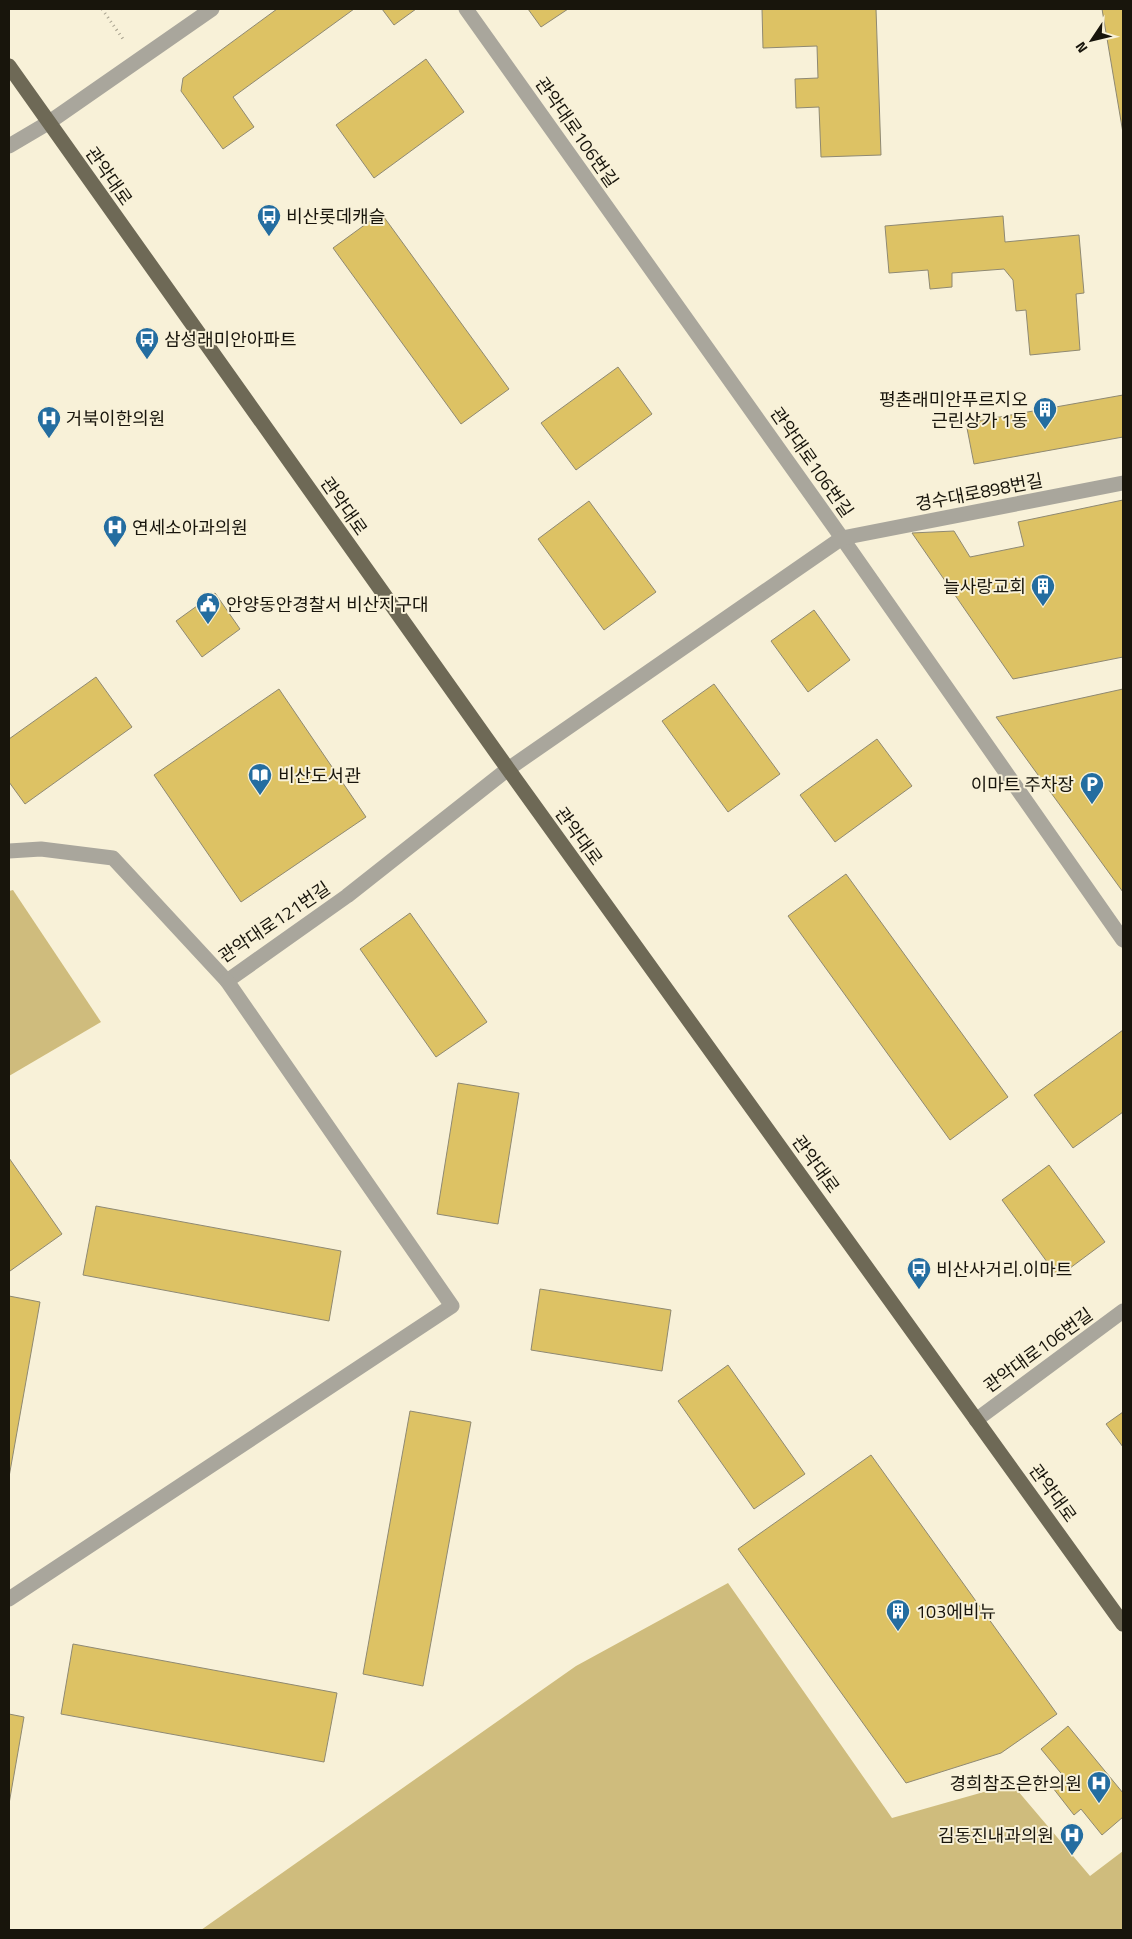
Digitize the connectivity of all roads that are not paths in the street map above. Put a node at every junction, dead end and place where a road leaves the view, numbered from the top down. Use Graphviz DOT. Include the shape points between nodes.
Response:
graph roads {
  1 [pos="212,9"];
  2 [pos="466,9"];
  3 [pos="9,66"];
  4 [pos="48,123"];
  5 [pos="9,146"];
  6 [pos="1123,483"];
  7 [pos="842,538"];
  8 [pos="508,769"];
  9 [pos="9,851"];
  10 [pos="1123,940"];
  11 [pos="227,980"];
  12 [pos="1123,1311"];
  13 [pos="976,1420"];
  14 [pos="9,1599"];
  15 [pos="1123,1624"];
  1 -- 4 [label="street"];
  2 -- 7 [label="street, 관악대로106번길"];
  3 -- 4 [label="main road, 관악대로"];
  4 -- 5 [label="street"];
  4 -- 8 [label="main road, 관악대로"];
  6 -- 7 [label="street, 경수대로898번길"];
  7 -- 8 [label="street, 관악대로121번길"];
  7 -- 10 [label="street, 관악대로106번길"];
  8 -- 11 [label="street, 관악대로121번길" via="347,896"];
  8 -- 13 [label="main road, 관악대로"];
  9 -- 11 [label="street, 관악대로121번길" via="41,848 113,858"];
  11 -- 14 [label="street" via="452,1306"];
  12 -- 13 [label="street, 관악대로106번길"];
  13 -- 15 [label="main road, 관악대로"];
}
